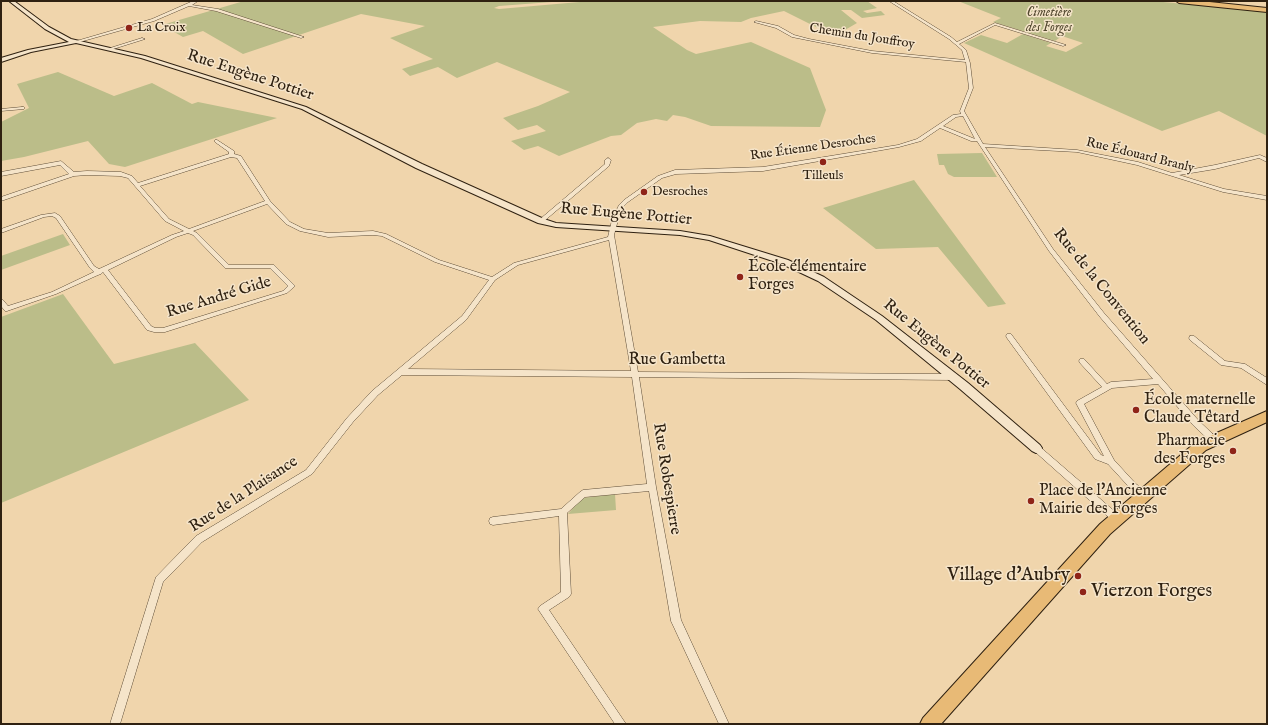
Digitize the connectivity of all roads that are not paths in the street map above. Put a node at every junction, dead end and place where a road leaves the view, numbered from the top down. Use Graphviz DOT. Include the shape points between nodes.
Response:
graph roads {
  1 [pos="11,1"];
  2 [pos="196,1"];
  3 [pos="891,1"];
  4 [pos="1180,1"];
  5 [pos="1201,1"];
  6 [pos="190,6"];
  7 [pos="1267,9"];
  8 [pos="756,22"];
  9 [pos="302,37"];
  10 [pos="143,38"];
  11 [pos="75,42"];
  12 [pos="957,43"];
  13 [pos="1064,45"];
  14 [pos="109,49"];
  15 [pos="1,60"];
  16 [pos="967,61"];
  17 [pos="22,108"];
  18 [pos="1,110"];
  19 [pos="963,115"];
  20 [pos="940,126"];
  21 [pos="217,141"];
  22 [pos="981,143"];
  23 [pos="231,155"];
  24 [pos="608,160"];
  25 [pos="1267,160"];
  26 [pos="1,174"];
  27 [pos="73,174"];
  28 [pos="1172,174"];
  29 [pos="137,185"];
  30 [pos="1267,198"];
  31 [pos="1,199"];
  32 [pos="268,202"];
  33 [pos="541,221"];
  34 [pos="1,231"];
  35 [pos="188,231"];
  36 [pos="612,234"];
  37 [pos="102,272"];
  38 [pos="493,280"];
  39 [pos="1,301"];
  40 [pos="1009,336"];
  41 [pos="1192,338"];
  42 [pos="1082,361"];
  43 [pos="400,372"];
  44 [pos="636,374"];
  45 [pos="954,377"];
  46 [pos="1160,381"];
  47 [pos="1267,382"];
  48 [pos="1107,388"];
  49 [pos="1267,416"];
  50 [pos="1214,440"];
  51 [pos="1036,448"];
  52 [pos="1111,462"];
  53 [pos="652,487"];
  54 [pos="1145,495"];
  55 [pos="563,512"];
  56 [pos="1117,519"];
  57 [pos="493,521"];
  58 [pos="115,724"];
  59 [pos="621,724"];
  60 [pos="724,724"];
  61 [pos="928,724"];
  1 -- 11 [label="street" via="47,28"];
  2 -- 6 [label="street"];
  3 -- 12 [label="street"];
  4 -- 7 [label="highway"];
  5 -- 7 [label="highway"];
  6 -- 9 [label="street" via="216,10"];
  6 -- 11 [label="street" via="153,20"];
  8 -- 16 [label="street, Chemin du Jouffroy" via="777,27 793,36 872,52"];
  10 -- 14 [label="street"];
  11 -- 14 [label="street, Rue Eugène Pottier"];
  11 -- 15 [label="street"];
  12 -- 13 [label="street" via="995,24"];
  12 -- 16 [label="street" via="964,50"];
  14 -- 33 [label="street, Rue Eugène Pottier" via="143,57 304,108 426,170"];
  16 -- 19 [label="street" via="971,88 962,110"];
  17 -- 18 [label="street"];
  19 -- 20 [label="street, Rue Étienne Desroches" via="955,116"];
  19 -- 22 [label="street, Rue de la Convention"];
  20 -- 22 [label="street"];
  20 -- 36 [label="street, Rue Étienne Desroches" via="919,140 898,146 763,169 675,172 660,177 626,201 621,206"];
  21 -- 23 [label="street" via="232,152"];
  22 -- 28 [label="street, Rue Édouard Branly" via="1077,151"];
  22 -- 46 [label="street, Rue de la Convention" via="1051,250 1102,315"];
  23 -- 29 [label="street"];
  23 -- 32 [label="street" via="239,157"];
  24 -- 33 [label="street" via="607,165"];
  25 -- 28 [label="street" via="1260,156"];
  26 -- 27 [label="street" via="61,164"];
  27 -- 29 [label="street, Rue André Gide" via="115,173 130,177"];
  27 -- 31 [label="street"];
  28 -- 30 [label="street, Rue Édouard Branly" via="1223,190"];
  29 -- 35 [label="street, Rue André Gide" via="167,220"];
  32 -- 35 [label="street"];
  32 -- 38 [label="street" via="288,223 302,230 328,234 384,234 437,261"];
  33 -- 36 [label="street, Rue Eugène Pottier"];
  34 -- 37 [label="street" via="53,214 58,217 92,267"];
  35 -- 37 [label="street"];
  35 -- 37 [label="street, Rue André Gide" via="195,234 227,267 272,266 291,284 291,288 171,327 154,330 149,328"];
  36 -- 38 [label="street, Rue de la Plaisance" via="602,240 516,264"];
  36 -- 44 [label="street, Rue Robespierre"];
  36 -- 45 [label="street, Rue Eugène Pottier" via="680,233 710,238 784,262 821,279 850,297"];
  37 -- 39 [label="street" via="54,293 7,309"];
  38 -- 43 [label="street, Rue de la Plaisance" via="464,318"];
  40 -- 52 [label="street" via="1098,457"];
  41 -- 47 [label="street" via="1223,363 1242,366"];
  42 -- 48 [label="street"];
  43 -- 44 [label="street, Rue Gambetta"];
  43 -- 58 [label="street, Rue de la Plaisance" via="375,393 350,420 309,472 199,539 159,580"];
  44 -- 45 [label="street, Rue Gambetta"];
  44 -- 53 [label="street, Rue Robespierre"];
  45 -- 51 [label="street, Rue Eugène Pottier"];
  46 -- 48 [label="street" via="1111,385"];
  46 -- 50 [label="street, Rue de la Convention"];
  48 -- 52 [label="street" via="1080,403"];
  49 -- 50 [label="main road"];
  50 -- 54 [label="main road" via="1191,454"];
  51 -- 56 [label="street, Rue Eugène Pottier"];
  52 -- 54 [label="street"];
  53 -- 55 [label="street" via="583,494"];
  53 -- 60 [label="street, Rue Robespierre" via="676,621"];
  54 -- 56 [label="main road"];
  55 -- 57 [label="street"];
  55 -- 59 [label="street" via="566,594 544,609"];
  56 -- 61 [label="main road"];
}
